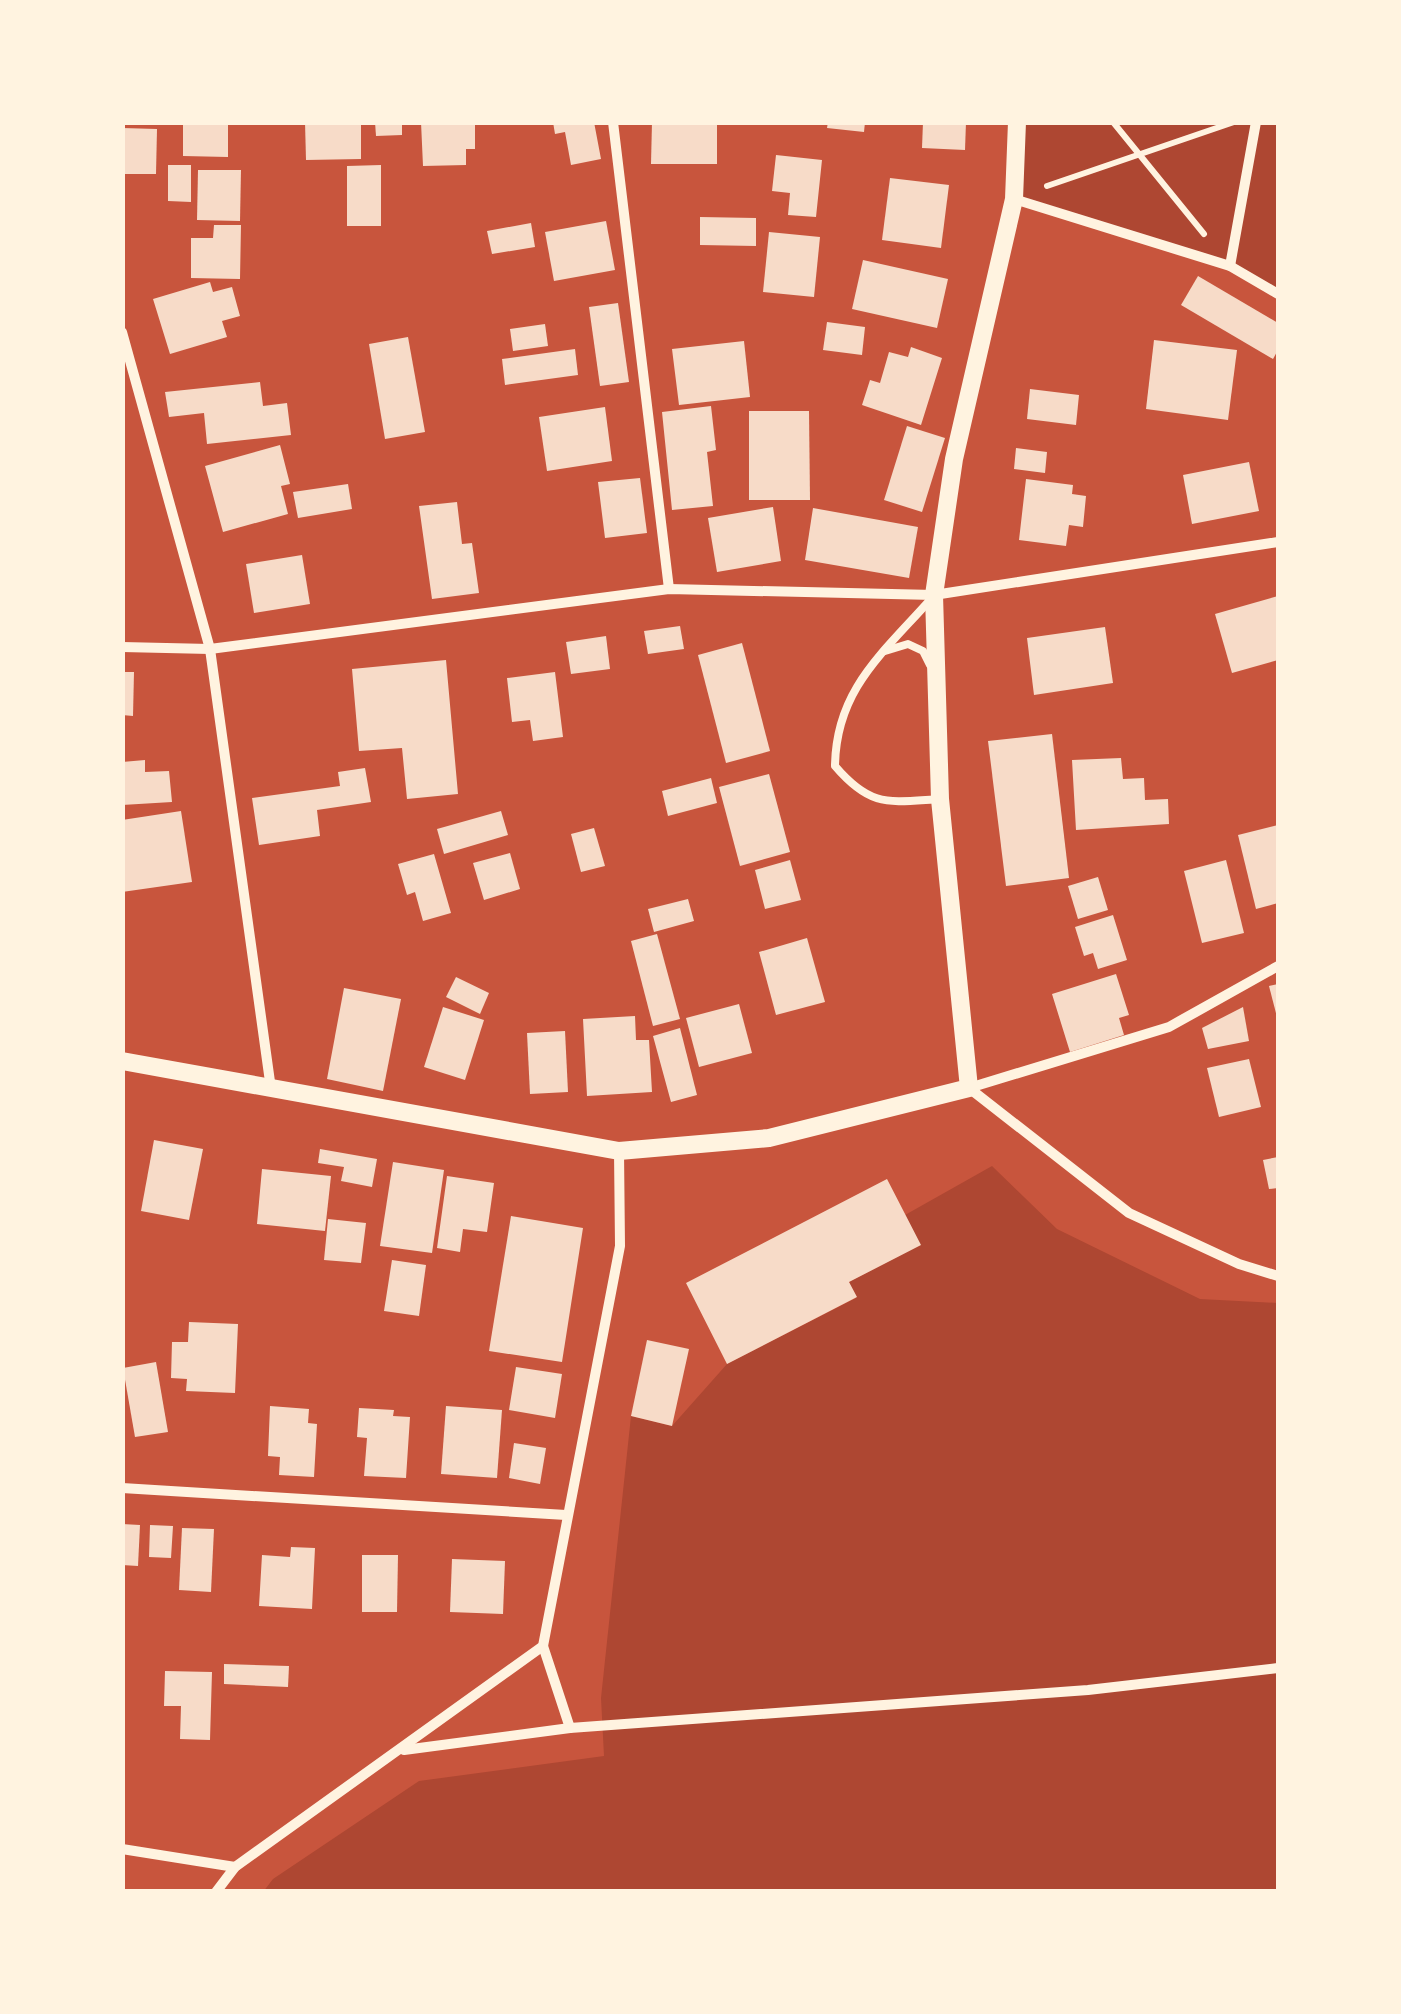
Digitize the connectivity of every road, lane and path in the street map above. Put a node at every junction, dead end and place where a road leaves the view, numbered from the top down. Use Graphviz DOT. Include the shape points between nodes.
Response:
graph roads {
  1 [pos="613,122"];
  2 [pos="1018,122"];
  3 [pos="1113,122"];
  4 [pos="1234,122"];
  5 [pos="1256,122"];
  6 [pos="1137,152"];
  7 [pos="1014,199"];
  8 [pos="1230,266"];
  9 [pos="1278,294"];
  10 [pos="122,332"];
  11 [pos="1278,542"];
  12 [pos="669,589"];
  13 [pos="934,595"];
  14 [pos="122,647"];
  15 [pos="210,649"];
  16 [pos="885,651"];
  17 [pos="934,674"];
  18 [pos="940,798"];
  19 [pos="1278,966"];
  20 [pos="122,1062"];
  21 [pos="969,1088"];
  22 [pos="271,1089"];
  23 [pos="619,1152"];
  24 [pos="1278,1276"];
  25 [pos="122,1488"];
  26 [pos="566,1514"];
  27 [pos="543,1646"];
  28 [pos="1278,1668"];
  29 [pos="570,1728"];
  30 [pos="403,1750"];
  31 [pos="122,1848"];
  32 [pos="235,1867"];
  33 [pos="216,1892"];
  1 -- 12 [label="street"];
  2 -- 7 [label="street"];
  3 -- 6 [label="path"];
  4 -- 6 [label="path"];
  5 -- 8 [label="street"];
  6 -- 7 [label="path"];
  6 -- 8 [label="path"];
  7 -- 8 [label="street"];
  7 -- 13 [label="street" via="954,459"];
  8 -- 9 [label="street"];
  10 -- 15 [label="street"];
  11 -- 13 [label="street"];
  12 -- 13 [label="street"];
  12 -- 15 [label="street"];
  13 -- 16 [label="lane"];
  13 -- 17 [label="street"];
  14 -- 15 [label="street"];
  15 -- 22 [label="street"];
  16 -- 17 [label="lane" via="908,644 923,651"];
  16 -- 18 [label="lane" via="849,697 836,729 835,766 857,792 890,802"];
  17 -- 18 [label="street"];
  18 -- 21 [label="street"];
  19 -- 21 [label="street" via="1168,1028"];
  20 -- 22 [label="street"];
  21 -- 23 [label="street" via="769,1138"];
  21 -- 24 [label="street" via="1130,1213"];
  22 -- 23 [label="street"];
  23 -- 26 [label="street" via="620,1246"];
  25 -- 26 [label="street"];
  26 -- 27 [label="street"];
  27 -- 29 [label="street"];
  27 -- 30 [label="street"];
  28 -- 29 [label="street" via="1088,1690"];
  29 -- 30 [label="street"];
  30 -- 32 [label="street"];
  31 -- 32 [label="street"];
  32 -- 33 [label="street"];
}
